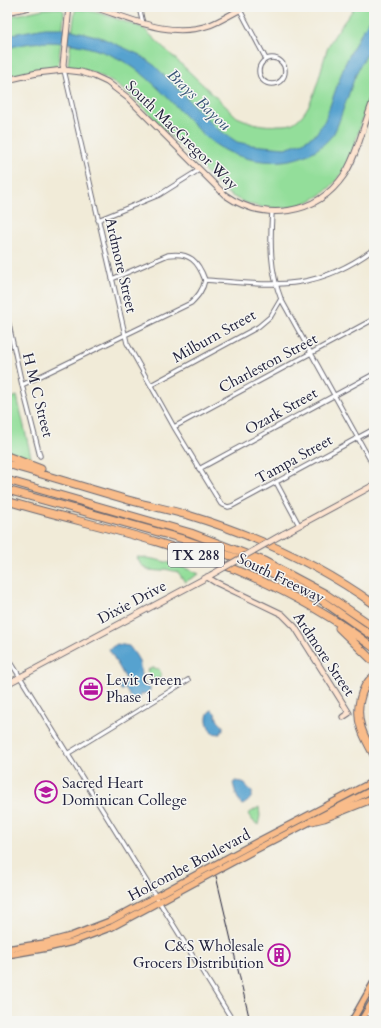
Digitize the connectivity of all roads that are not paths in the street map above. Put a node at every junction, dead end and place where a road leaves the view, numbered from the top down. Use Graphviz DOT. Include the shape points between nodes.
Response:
graph roads {
  1 [pos="30,7"];
  2 [pos="69,7"];
  3 [pos="94,7"];
  4 [pos="139,7"];
  5 [pos="245,7"];
  6 [pos="240,10"];
  7 [pos="7,12"];
  8 [pos="143,24"];
  9 [pos="266,59"];
  10 [pos="64,70"];
  11 [pos="7,80"];
  12 [pos="374,98"];
  13 [pos="199,170"];
  14 [pos="272,212"];
  15 [pos="98,220"];
  16 [pos="374,249"];
  17 [pos="112,279"];
  18 [pos="205,280"];
  19 [pos="275,285"];
  20 [pos="281,299"];
  21 [pos="7,316"];
  22 [pos="374,319"];
  23 [pos="125,335"];
  24 [pos="312,353"];
  25 [pos="374,374"];
  26 [pos="22,385"];
  27 [pos="150,385"];
  28 [pos="335,395"];
  29 [pos="174,427"];
  30 [pos="374,429"];
  31 [pos="358,438"];
  32 [pos="7,456"];
  33 [pos="40,456"];
  34 [pos="7,464"];
  35 [pos="374,467"];
  36 [pos="199,469"];
  37 [pos="7,480"];
  38 [pos="276,482"];
  39 [pos="374,485"];
  40 [pos="94,489"];
  41 [pos="7,490"];
  42 [pos="7,501"];
  43 [pos="224,506"];
  44 [pos="299,525"];
  45 [pos="209,576"];
  46 [pos="374,603"];
  47 [pos="326,616"];
  48 [pos="374,627"];
  49 [pos="374,637"];
  50 [pos="374,648"];
  51 [pos="7,656"];
  52 [pos="374,662"];
  53 [pos="19,677"];
  54 [pos="372,678"];
  55 [pos="188,680"];
  56 [pos="7,684"];
  57 [pos="344,717"];
  58 [pos="67,754"];
  59 [pos="374,755"];
  60 [pos="373,783"];
  61 [pos="374,798"];
  62 [pos="312,821"];
  63 [pos="158,900"];
  64 [pos="7,949"];
  65 [pos="7,955"];
  66 [pos="374,982"];
  67 [pos="374,999"];
  68 [pos="366,1013"];
  69 [pos="374,1015"];
  70 [pos="353,1019"];
  71 [pos="233,1021"];
  72 [pos="361,1021"];
  1 -- 7 [label="main road"];
  2 -- 10 [label="main road, Ardmore Street" via="62,65"];
  3 -- 8 [label="main road"];
  4 -- 8 [label="street"];
  5 -- 6 [label="main road"];
  6 -- 8 [label="main road" via="208,25 190,29 166,29"];
  6 -- 9 [label="street"];
  9 -- 9 [label="street" via="258,69 260,78 266,84 278,83 284,77 284,65 274,58"];
  10 -- 11 [label="main road, South MacGregor Way"];
  10 -- 13 [label="main road, South MacGregor Way" via="94,76 121,92"];
  10 -- 15 [label="street, Ardmore Street"];
  12 -- 14 [label="main road, South MacGregor Way" via="352,162 339,183 309,205"];
  13 -- 14 [label="main road, South MacGregor Way" via="234,201"];
  13 -- 15 [label="street" via="159,195"];
  14 -- 19 [label="street" via="270,246"];
  15 -- 17 [label="street, Ardmore Street"];
  16 -- 19 [label="street" via="349,266 328,275"];
  17 -- 18 [label="street" via="176,254 184,255 200,266"];
  17 -- 23 [label="street, Ardmore Street"];
  18 -- 19 [label="street"];
  18 -- 23 [label="street" via="204,287 191,303"];
  19 -- 20 [label="street"];
  20 -- 24 [label="street"];
  20 -- 27 [label="street, Milburn Street" via="271,316 258,327"];
  21 -- 26 [label="street, H M C Street"];
  22 -- 24 [label="street, Charleston Street"];
  23 -- 26 [label="street"];
  23 -- 27 [label="street, Ardmore Street"];
  24 -- 28 [label="street"];
  24 -- 29 [label="street, Charleston Street"];
  25 -- 28 [label="street, Ozark Street"];
  26 -- 33 [label="street, H M C Street"];
  27 -- 29 [label="street, Ardmore Street"];
  28 -- 31 [label="street"];
  28 -- 36 [label="street, Ozark Street"];
  29 -- 36 [label="street, Ardmore Street"];
  30 -- 31 [label="street, Tampa Street"];
  31 -- 35 [label="street"];
  31 -- 38 [label="street, Tampa Street"];
  32 -- 40 [label="highway"];
  34 -- 40 [label="highway, South Freeway / TX 288"];
  36 -- 43 [label="street, Ardmore Street"];
  37 -- 48 [label="highway" via="191,533 264,561 324,593"];
  38 -- 43 [label="street, Tampa Street" via="232,506"];
  38 -- 44 [label="street"];
  39 -- 44 [label="main road, Dixie Drive"];
  40 -- 46 [label="highway, South Freeway / TX 288" via="188,515 278,549"];
  41 -- 49 [label="highway" via="182,539 259,566 321,600"];
  42 -- 47 [label="highway, South Freeway / TX 288" via="157,542 215,561 284,591"];
  44 -- 45 [label="main road, Dixie Drive, bridge"];
  45 -- 53 [label="main road, Dixie Drive"];
  45 -- 57 [label="main road, Ardmore Street" via="289,619 349,713"];
  47 -- 50 [label="highway, South Freeway / TX 288"];
  47 -- 52 [label="highway"];
  51 -- 53 [label="street"];
  53 -- 56 [label="main road, Dixie Drive"];
  53 -- 58 [label="street"];
  54 -- 59 [label="highway" via="362,692 358,713 363,736"];
  55 -- 58 [label="street"];
  58 -- 63 [label="street"];
  60 -- 62 [label="main road, Holcombe Boulevard"];
  60 -- 63 [label="main road, Holcombe Boulevard" via="253,844"];
  61 -- 62 [label="highway"];
  62 -- 63 [label="main road, Holcombe Boulevard"];
  63 -- 64 [label="main road, Holcombe Boulevard" via="78,933 45,943"];
  63 -- 65 [label="main road, Holcombe Boulevard" via="130,919 94,934 47,948"];
  63 -- 71 [label="street"];
  66 -- 70 [label="main road"];
  67 -- 68 [label="main road"];
  68 -- 69 [label="street"];
  68 -- 72 [label="main road"];
  70 -- 72 [label="main road"];
}
